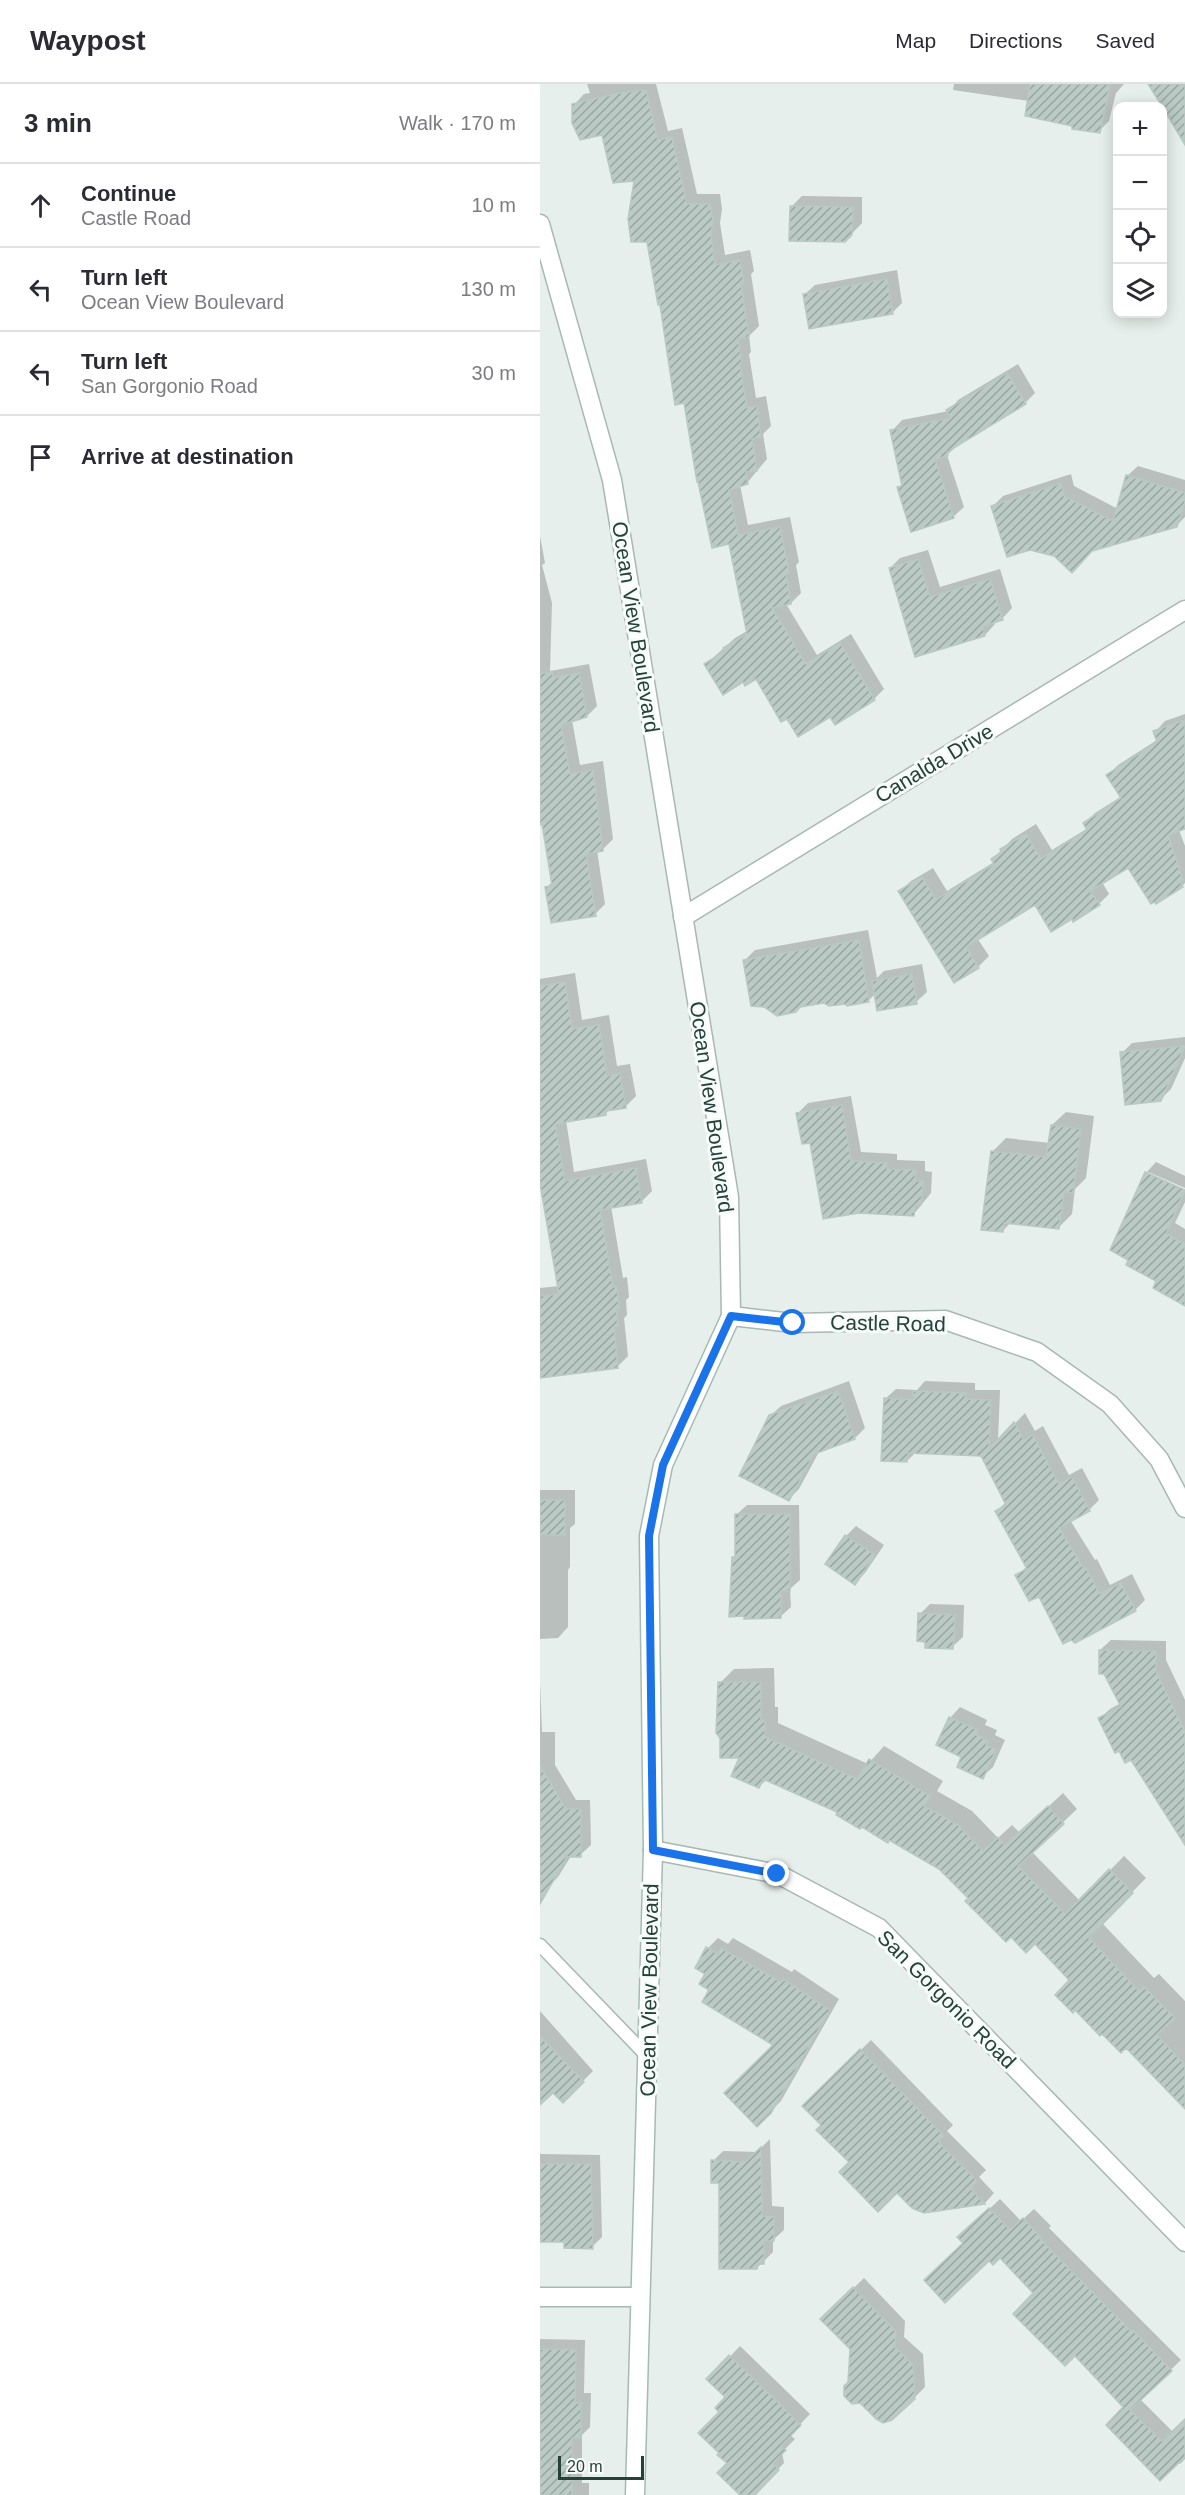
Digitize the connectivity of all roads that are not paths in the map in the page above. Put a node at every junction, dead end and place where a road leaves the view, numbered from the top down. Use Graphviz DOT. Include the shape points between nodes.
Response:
graph roads {
  1 [pos="540,224"];
  2 [pos="1185,610"];
  3 [pos="683,917"];
  4 [pos="731,1316"];
  5 [pos="1185,1508"];
  6 [pos="653,1850"];
  7 [pos="540,1945"];
  8 [pos="648,2057"];
  9 [pos="1185,2242"];
  10 [pos="540,2297"];
  11 [pos="640,2297"];
  12 [pos="635,2495"];
  1 -- 3 [label="street, Ocean View Boulevard" via="612,480"];
  2 -- 3 [label="street, Canalda Drive"];
  3 -- 4 [label="street, Ocean View Boulevard" via="729,1197"];
  4 -- 5 [label="street, Castle Road" via="793,1323 945,1320 1037,1352 1110,1404 1159,1459"];
  4 -- 6 [label="street, Ocean View Boulevard" via="663,1465 649,1536"];
  6 -- 8 [label="street, Ocean View Boulevard"];
  6 -- 9 [label="street, San Gorgonio Road" via="777,1874 879,1928"];
  7 -- 8 [label="lane"];
  8 -- 11 [label="street, Ocean View Boulevard"];
  10 -- 11 [label="street"];
  11 -- 12 [label="street, Ocean View Boulevard"];
}
